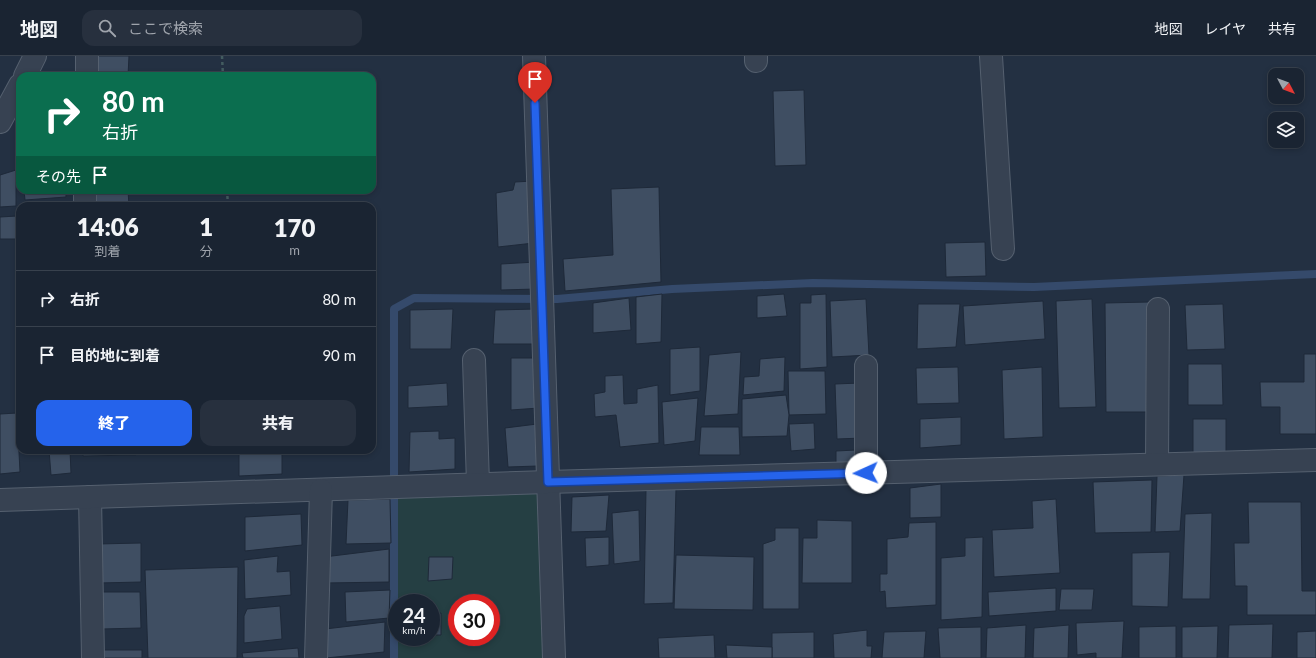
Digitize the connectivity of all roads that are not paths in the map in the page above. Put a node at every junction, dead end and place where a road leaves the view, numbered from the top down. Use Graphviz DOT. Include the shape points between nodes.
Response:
graph roads {
  1 [pos="35,56"];
  2 [pos="87,56"];
  3 [pos="534,56"];
  4 [pos="990,56"];
  5 [pos="27,72"];
  6 [pos="87,72"];
  7 [pos="16,92"];
  8 [pos="0,122"];
  9 [pos="1003,249"];
  10 [pos="1158,309"];
  11 [pos="474,360"];
  12 [pos="866,366"];
  13 [pos="1316,460"];
  14 [pos="1157,464"];
  15 [pos="866,473"];
  16 [pos="548,482"];
  17 [pos="478,484"];
  18 [pos="321,490"];
  19 [pos="90,497"];
  20 [pos="0,500"];
  21 [pos="93,658"];
  22 [pos="316,658"];
  23 [pos="554,658"];
  1 -- 5 [label="street"];
  2 -- 6 [label="street"];
  3 -- 16 [label="street"];
  4 -- 9 [label="street"];
  7 -- 8 [label="street"];
  10 -- 14 [label="street"];
  11 -- 17 [label="street"];
  12 -- 15 [label="street"];
  13 -- 14 [label="street"];
  14 -- 15 [label="street"];
  15 -- 16 [label="street"];
  16 -- 17 [label="street"];
  16 -- 23 [label="street"];
  17 -- 18 [label="street"];
  18 -- 19 [label="street"];
  18 -- 22 [label="street"];
  19 -- 20 [label="street"];
  19 -- 21 [label="street"];
}
